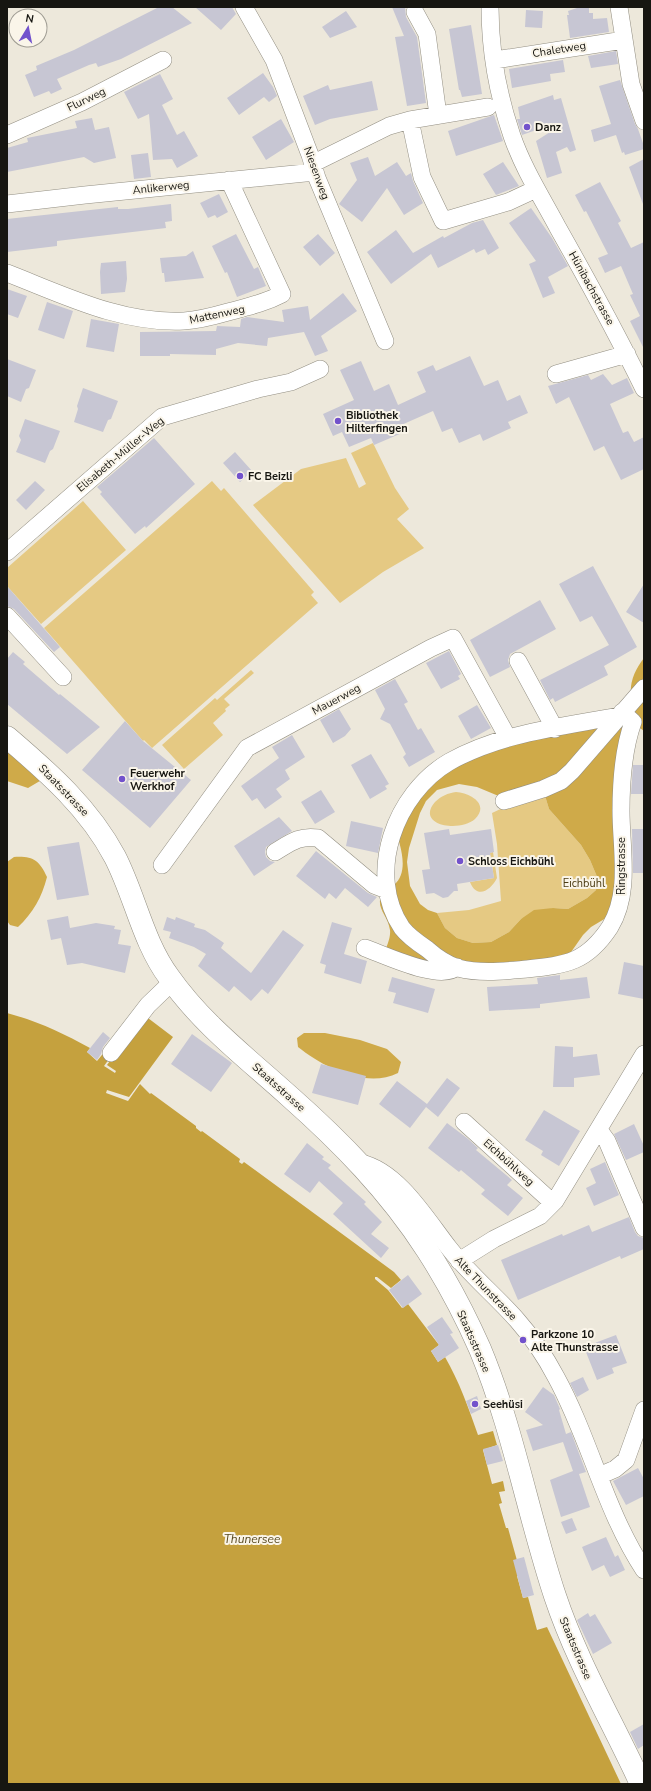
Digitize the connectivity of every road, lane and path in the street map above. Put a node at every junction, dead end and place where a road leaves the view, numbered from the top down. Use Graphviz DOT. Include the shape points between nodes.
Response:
graph roads {
  1 [pos="244,7"];
  2 [pos="490,7"];
  3 [pos="619,7"];
  4 [pos="415,12"];
  5 [pos="624,40"];
  6 [pos="163,60"];
  7 [pos="495,60"];
  8 [pos="488,107"];
  9 [pos="438,115"];
  10 [pos="410,120"];
  11 [pos="644,121"];
  12 [pos="7,135"];
  13 [pos="314,168"];
  14 [pos="229,180"];
  15 [pos="536,189"];
  16 [pos="7,204"];
  17 [pos="7,273"];
  18 [pos="385,341"];
  19 [pos="627,354"];
  20 [pos="320,369"];
  21 [pos="556,374"];
  22 [pos="644,389"];
  23 [pos="7,552"];
  24 [pos="7,616"];
  25 [pos="518,661"];
  26 [pos="63,677"];
  27 [pos="644,688"];
  28 [pos="629,720"];
  29 [pos="555,729"];
  30 [pos="7,736"];
  31 [pos="508,738"];
  32 [pos="504,801"];
  33 [pos="275,852"];
  34 [pos="162,865"];
  35 [pos="387,890"];
  36 [pos="365,948"];
  37 [pos="457,967"];
  38 [pos="172,982"];
  39 [pos="111,1053"];
  40 [pos="644,1054"];
  41 [pos="464,1122"];
  42 [pos="599,1130"];
  43 [pos="359,1162"];
  44 [pos="553,1203"];
  45 [pos="644,1228"];
  46 [pos="459,1261"];
  47 [pos="644,1410"];
  48 [pos="599,1476"];
  49 [pos="644,1570"];
  50 [pos="641,1784"];
  1 -- 13 [label="street, Niesenweg" via="274,60"];
  2 -- 7 [label="street, Hünibachstrasse"];
  3 -- 5 [label="street"];
  4 -- 9 [label="street" via="427,34"];
  5 -- 7 [label="street, Chaletweg"];
  5 -- 11 [label="street" via="631,84"];
  6 -- 12 [label="street, Flurweg" via="82,102"];
  7 -- 15 [label="street, Hünibachstrasse" via="502,100 512,135"];
  8 -- 9 [label="street, Anlikerweg"];
  9 -- 10 [label="street, Anlikerweg"];
  10 -- 13 [label="street, Anlikerweg" via="389,126"];
  10 -- 15 [label="street" via="422,177 443,221 508,202"];
  13 -- 14 [label="street, Anlikerweg"];
  13 -- 18 [label="street, Niesenweg"];
  14 -- 16 [label="street, Anlikerweg"];
  14 -- 17 [label="street, Mattenweg" via="282,294 269,301 198,320 142,319 108,312"];
  15 -- 19 [label="street, Hünibachstrasse"];
  19 -- 21 [label="street"];
  19 -- 22 [label="street, Hünibachstrasse"];
  20 -- 23 [label="street, Elisabeth-Müller-Weg" via="290,382 162,417"];
  24 -- 26 [label="street"];
  25 -- 29 [label="street"];
  27 -- 28 [label="street, Ringstrasse"];
  28 -- 29 [label="street, Ringstrasse"];
  28 -- 32 [label="street, Ringstrasse" via="561,781"];
  28 -- 37 [label="street, Ringstrasse" via="622,792 623,894 616,915 602,938 588,953 560,965 499,972 482,972"];
  29 -- 31 [label="street, Ringstrasse"];
  30 -- 38 [label="main road, Staatsstrasse" via="67,791 95,824 116,860 150,944"];
  31 -- 34 [label="street, Mauerweg" via="453,638 247,748"];
  31 -- 35 [label="street, Ringstrasse" via="450,762 435,771 416,790 389,845"];
  33 -- 35 [label="street" via="298,839 308,836 318,838 374,885"];
  35 -- 37 [label="street, Ringstrasse" via="392,908 409,935 437,957"];
  36 -- 37 [label="street, Ringstrasse" via="435,972 448,972"];
  38 -- 39 [label="street" via="148,1005"];
  38 -- 43 [label="main road, Staatsstrasse" via="198,1014"];
  40 -- 42 [label="street"];
  41 -- 44 [label="street, Eichbühlweg"];
  42 -- 44 [label="street"];
  42 -- 45 [label="street" via="607,1140"];
  43 -- 46 [label="street, Alte Thunstrasse" via="376,1167 403,1191"];
  43 -- 50 [label="main road, Staatsstrasse" via="427,1250 480,1349 497,1396 563,1620 585,1673"];
  44 -- 46 [label="street" via="540,1216 494,1239"];
  46 -- 48 [label="street, Alte Thunstrasse" via="528,1334 562,1389"];
  47 -- 48 [label="street" via="626,1460 615,1469"];
  48 -- 49 [label="street, Alte Thunstrasse" via="620,1528"];
}
